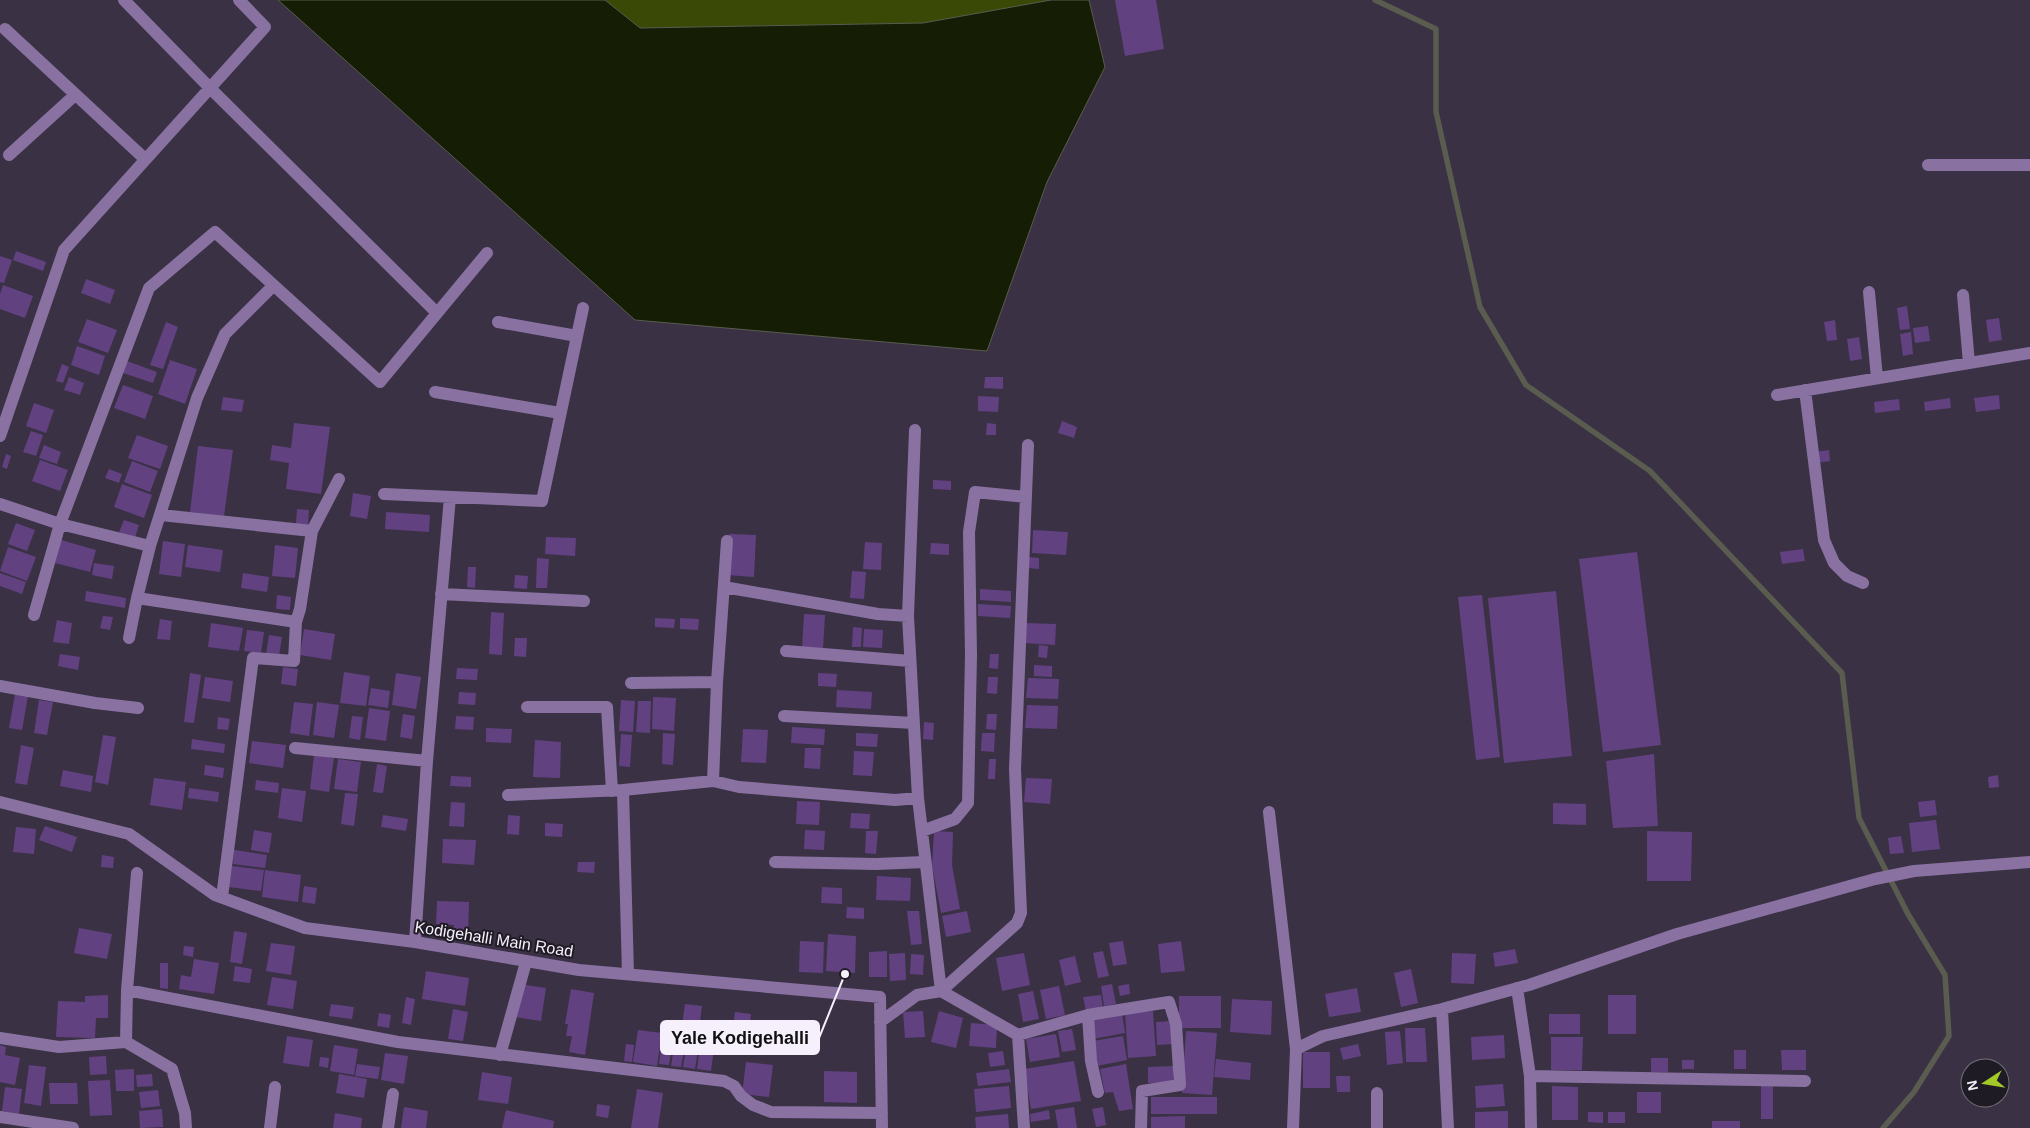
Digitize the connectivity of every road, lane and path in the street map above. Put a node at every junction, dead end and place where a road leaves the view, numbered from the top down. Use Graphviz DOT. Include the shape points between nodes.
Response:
graph roads {
  1 [pos="124,0"];
  2 [pos="239,0"];
  3 [pos="2,30"];
  4 [pos="210,88"];
  5 [pos="75,95"];
  6 [pos="9,155"];
  7 [pos="145,159"];
  8 [pos="1928,165"];
  9 [pos="2030,165"];
  10 [pos="487,253"];
  11 [pos="274,286"];
  12 [pos="1869,292"];
  13 [pos="1963,295"];
  14 [pos="583,308"];
  15 [pos="436,312"];
  16 [pos="498,322"];
  17 [pos="577,336"];
  18 [pos="2030,353"];
  19 [pos="1969,363"];
  20 [pos="1877,378"];
  21 [pos="1805,390"];
  22 [pos="435,392"];
  23 [pos="1776,395"];
  24 [pos="560,414"];
  25 [pos="915,430"];
  26 [pos="0,436"];
  27 [pos="1028,445"];
  28 [pos="339,479"];
  29 [pos="384,494"];
  30 [pos="450,497"];
  31 [pos="1026,497"];
  32 [pos="0,504"];
  33 [pos="161,515"];
  34 [pos="60,524"];
  35 [pos="312,531"];
  36 [pos="726,541"];
  37 [pos="150,546"];
  38 [pos="1863,583"];
  39 [pos="724,587"];
  40 [pos="441,594"];
  41 [pos="137,598"];
  42 [pos="584,601"];
  43 [pos="34,615"];
  44 [pos="908,616"];
  45 [pos="296,622"];
  46 [pos="129,638"];
  47 [pos="786,651"];
  48 [pos="910,662"];
  49 [pos="717,682"];
  50 [pos="631,683"];
  51 [pos="0,686"];
  52 [pos="527,707"];
  53 [pos="138,708"];
  54 [pos="784,716"];
  55 [pos="914,724"];
  56 [pos="296,748"];
  57 [pos="427,761"];
  58 [pos="713,781"];
  59 [pos="617,790"];
  60 [pos="508,795"];
  61 [pos="918,798"];
  62 [pos="0,802"];
  63 [pos="1268,812"];
  64 [pos="922,830"];
  65 [pos="775,862"];
  66 [pos="925,862"];
  67 [pos="2030,862"];
  68 [pos="137,873"];
  69 [pos="222,897"];
  70 [pos="416,942"];
  71 [pos="526,962"];
  72 [pos="628,974"];
  73 [pos="1517,988"];
  74 [pos="126,990"];
  75 [pos="941,991"];
  76 [pos="1442,1009"];
  77 [pos="1088,1014"];
  78 [pos="880,1022"];
  79 [pos="1018,1035"];
  80 [pos="0,1038"];
  81 [pos="126,1042"];
  82 [pos="1296,1048"];
  83 [pos="500,1055"];
  84 [pos="1530,1076"];
  85 [pos="1805,1081"];
  86 [pos="275,1087"];
  87 [pos="1098,1092"];
  88 [pos="1377,1092"];
  89 [pos="393,1094"];
  90 [pos="882,1113"];
  91 [pos="0,1116"];
  92 [pos="73,1128"];
  93 [pos="186,1128"];
  94 [pos="270,1128"];
  95 [pos="388,1128"];
  96 [pos="882,1128"];
  97 [pos="1024,1128"];
  98 [pos="1141,1128"];
  99 [pos="1293,1128"];
  100 [pos="1377,1128"];
  101 [pos="1448,1128"];
  102 [pos="1531,1128"];
  1 -- 4 [label="street"];
  2 -- 4 [label="street" via="265,27"];
  3 -- 5 [label="street"];
  4 -- 7 [label="street"];
  4 -- 15 [label="street"];
  5 -- 6 [label="street"];
  5 -- 7 [label="street"];
  7 -- 26 [label="street" via="64,250"];
  8 -- 9 [label="street"];
  10 -- 15 [label="street"];
  11 -- 15 [label="street" via="380,382"];
  11 -- 33 [label="street" via="225,334 197,398"];
  11 -- 34 [label="street" via="214,232 149,288"];
  12 -- 20 [label="street"];
  13 -- 19 [label="street"];
  14 -- 17 [label="street"];
  16 -- 17 [label="street"];
  17 -- 24 [label="street"];
  18 -- 19 [label="street"];
  19 -- 20 [label="street"];
  20 -- 21 [label="street"];
  21 -- 23 [label="street"];
  21 -- 38 [label="street" via="1824,540 1834,563 1847,576"];
  22 -- 24 [label="street"];
  24 -- 30 [label="street" via="542,501"];
  25 -- 44 [label="street"];
  27 -- 31 [label="street"];
  28 -- 35 [label="street"];
  29 -- 30 [label="street"];
  30 -- 40 [label="street"];
  31 -- 64 [label="street" via="975,492 969,532 968,803 955,819"];
  31 -- 75 [label="street" via="1016,769 1021,913 1017,923"];
  32 -- 34 [label="street"];
  33 -- 35 [label="street"];
  33 -- 37 [label="street"];
  34 -- 37 [label="street"];
  34 -- 43 [label="street"];
  35 -- 45 [label="street"];
  36 -- 39 [label="street"];
  37 -- 41 [label="street"];
  39 -- 44 [label="street" via="878,614"];
  39 -- 49 [label="street"];
  40 -- 42 [label="street"];
  40 -- 57 [label="street"];
  41 -- 45 [label="street"];
  41 -- 46 [label="street"];
  44 -- 48 [label="street"];
  45 -- 69 [label="street" via="294,661 253,658"];
  47 -- 48 [label="street"];
  48 -- 55 [label="street"];
  49 -- 50 [label="street"];
  49 -- 58 [label="street"];
  51 -- 53 [label="street"];
  52 -- 59 [label="street" via="607,707"];
  54 -- 55 [label="street"];
  55 -- 61 [label="street"];
  56 -- 57 [label="street"];
  57 -- 70 [label="street"];
  58 -- 59 [label="street"];
  58 -- 61 [label="street" via="739,787 895,800"];
  59 -- 60 [label="street"];
  59 -- 72 [label="street"];
  61 -- 64 [label="street"];
  62 -- 69 [label="street, Kodigehalli Main Road" via="129,834"];
  63 -- 82 [label="street"];
  64 -- 66 [label="street"];
  65 -- 66 [label="street"];
  66 -- 75 [label="street"];
  67 -- 73 [label="street" via="1914,871 1875,879 1677,934"];
  68 -- 74 [label="street"];
  69 -- 70 [label="street, Kodigehalli Main Road" via="305,928"];
  70 -- 71 [label="street, Kodigehalli Main Road"];
  71 -- 72 [label="street, Kodigehalli Main Road"];
  71 -- 83 [label="street"];
  72 -- 78 [label="street, Kodigehalli Main Road" via="880,997"];
  73 -- 76 [label="street"];
  73 -- 84 [label="street"];
  74 -- 81 [label="street"];
  74 -- 83 [label="street" via="398,1042"];
  75 -- 78 [label="street" via="917,995"];
  75 -- 79 [label="street"];
  76 -- 82 [label="street" via="1323,1036"];
  76 -- 101 [label="street"];
  77 -- 79 [label="street"];
  77 -- 87 [label="street" via="1091,1060"];
  77 -- 98 [label="street" via="1169,1002 1176,1024 1180,1085 1142,1091"];
  78 -- 90 [label="street, Kodigehalli Main Road"];
  79 -- 97 [label="street"];
  80 -- 81 [label="street" via="59,1048"];
  81 -- 93 [label="street" via="172,1069"];
  82 -- 99 [label="street"];
  83 -- 90 [label="street" via="724,1081 734,1086 753,1105 771,1112"];
  84 -- 85 [label="street"];
  84 -- 102 [label="street"];
  86 -- 94 [label="street"];
  88 -- 100 [label="street"];
  89 -- 95 [label="street"];
  90 -- 96 [label="street, Kodigehalli Main Road"];
  91 -- 92 [label="street"];
}
